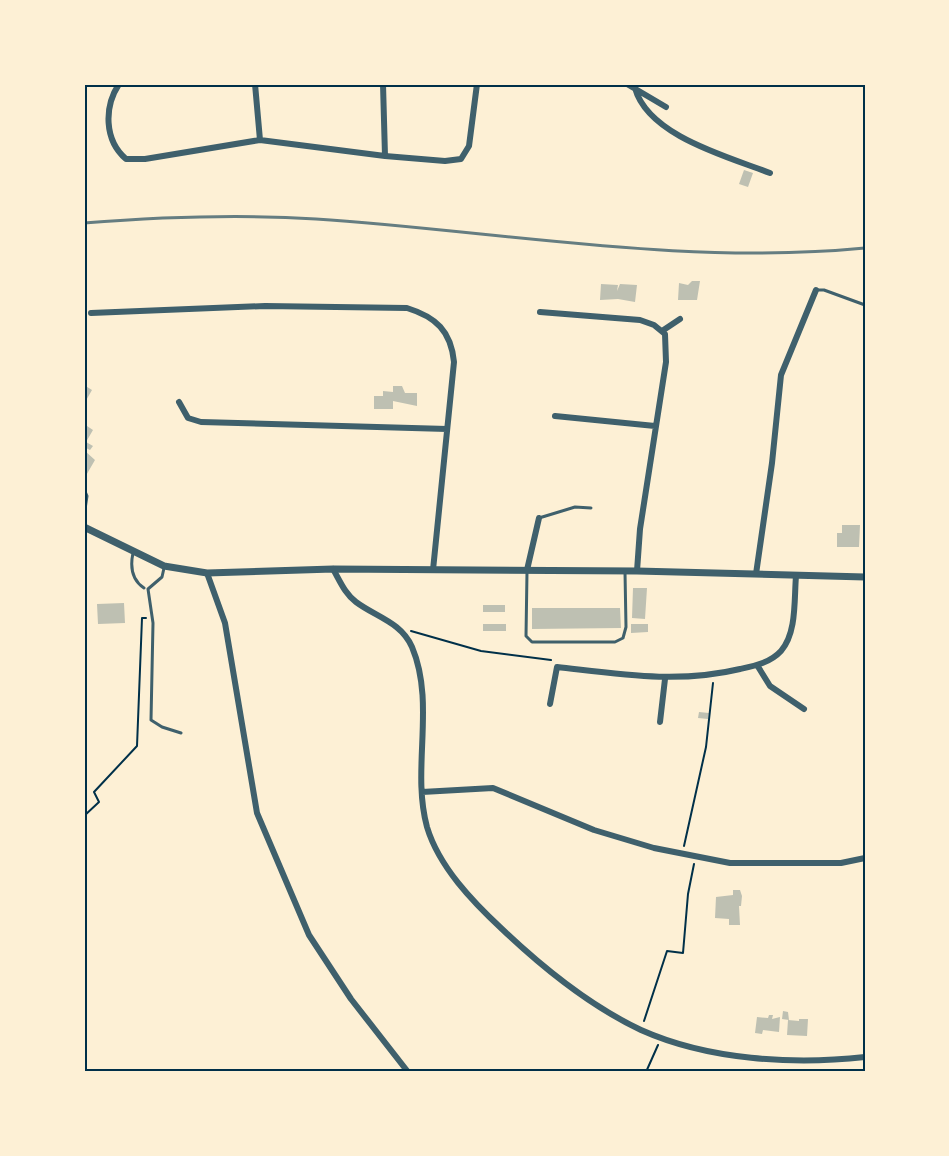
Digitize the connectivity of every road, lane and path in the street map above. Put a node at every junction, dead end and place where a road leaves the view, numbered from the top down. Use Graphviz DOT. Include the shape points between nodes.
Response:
graph roads {
  1 [pos="119,84"];
  2 [pos="255,84"];
  3 [pos="383,84"];
  4 [pos="477,84"];
  5 [pos="627,84"];
  6 [pos="635,88"];
  7 [pos="666,106"];
  8 [pos="260,140"];
  9 [pos="385,156"];
  10 [pos="770,173"];
  11 [pos="816,290"];
  12 [pos="865,305"];
  13 [pos="540,312"];
  14 [pos="91,313"];
  15 [pos="680,319"];
  16 [pos="662,332"];
  17 [pos="179,402"];
  18 [pos="555,416"];
  19 [pos="656,426"];
  20 [pos="447,429"];
  21 [pos="84,489"];
  22 [pos="591,508"];
  23 [pos="84,516"];
  24 [pos="539,518"];
  25 [pos="84,527"];
  26 [pos="134,553"];
  27 [pos="164,566"];
  28 [pos="333,569"];
  29 [pos="434,570"];
  30 [pos="527,570"];
  31 [pos="625,571"];
  32 [pos="637,571"];
  33 [pos="207,573"];
  34 [pos="756,574"];
  35 [pos="796,576"];
  36 [pos="865,577"];
  37 [pos="144,588"];
  38 [pos="152,617"];
  39 [pos="397,627"];
  40 [pos="757,665"];
  41 [pos="557,667"];
  42 [pos="714,675"];
  43 [pos="665,679"];
  44 [pos="550,704"];
  45 [pos="804,709"];
  46 [pos="660,722"];
  47 [pos="181,733"];
  48 [pos="422,792"];
  49 [pos="84,816"];
  50 [pos="682,854"];
  51 [pos="696,857"];
  52 [pos="865,858"];
  53 [pos="641,1030"];
  54 [pos="662,1037"];
  55 [pos="865,1057"];
  56 [pos="408,1072"];
  57 [pos="646,1072"];
  1 -- 8 [label="street" via="108,114 112,138 126,159"];
  2 -- 8 [label="street"];
  3 -- 9 [label="street"];
  4 -- 9 [label="street" via="469,146 461,159 445,162"];
  5 -- 6 [label="street"];
  6 -- 7 [label="street"];
  6 -- 10 [label="street" via="646,110 680,136"];
  8 -- 9 [label="street"];
  11 -- 12 [label="lane"];
  11 -- 34 [label="street" via="781,375"];
  13 -- 16 [label="street" via="640,320"];
  14 -- 20 [label="street" via="265,306 407,308 424,313 447,332 453,352"];
  15 -- 16 [label="street"];
  16 -- 19 [label="street" via="667,347"];
  17 -- 20 [label="street" via="188,418 201,422"];
  18 -- 19 [label="street"];
  19 -- 32 [label="street"];
  20 -- 29 [label="street"];
  21 -- 23 [label="lane"];
  22 -- 24 [label="lane" via="575,507"];
  24 -- 30 [label="street"];
  25 -- 26 [label="street"];
  26 -- 27 [label="street"];
  26 -- 37 [label="lane" via="133,576"];
  27 -- 33 [label="street"];
  27 -- 38 [label="lane" via="162,577 148,589"];
  28 -- 29 [label="street"];
  28 -- 33 [label="street"];
  28 -- 39 [label="street" via="356,602"];
  29 -- 30 [label="street"];
  30 -- 31 [label="street"];
  30 -- 31 [label="lane" via="526,636 532,642 615,642 623,638"];
  31 -- 32 [label="street"];
  32 -- 34 [label="street"];
  33 -- 56 [label="street" via="225,623 257,813 309,935 351,999"];
  34 -- 35 [label="street"];
  35 -- 36 [label="street"];
  35 -- 40 [label="street" via="788,639 781,651"];
  38 -- 47 [label="lane" via="151,720"];
  38 -- 49 [label="path" via="142,618 137,746 94,792 99,802"];
  39 -- 41 [label="path" via="481,651 549,658"];
  39 -- 48 [label="street" via="412,648 420,674"];
  40 -- 42 [label="street"];
  40 -- 45 [label="street" via="770,686"];
  41 -- 43 [label="street"];
  41 -- 44 [label="street"];
  42 -- 43 [label="street"];
  42 -- 50 [label="path" via="705,747"];
  43 -- 46 [label="street"];
  48 -- 50 [label="street" via="493,788 594,830"];
  48 -- 53 [label="street" via="432,840 450,872 491,919 563,981"];
  50 -- 51 [label="street"];
  51 -- 52 [label="street" via="767,865 842,863"];
  51 -- 53 [label="path" via="683,953 667,951"];
  53 -- 54 [label="street"];
  54 -- 55 [label="street" via="698,1048 770,1058"];
  54 -- 57 [label="path"];
}
